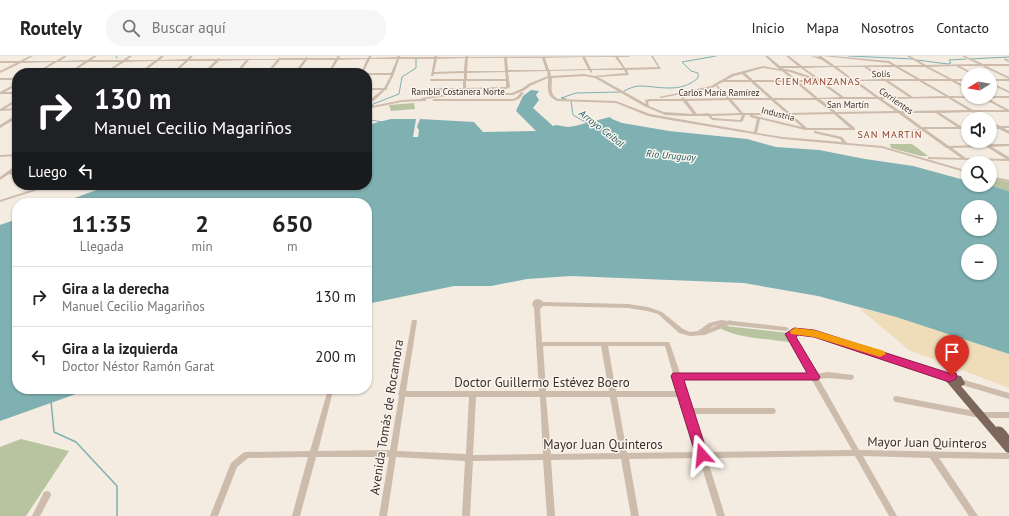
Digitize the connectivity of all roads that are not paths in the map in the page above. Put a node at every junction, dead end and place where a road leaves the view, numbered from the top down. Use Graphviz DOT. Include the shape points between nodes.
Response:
graph roads {
  1 [pos="32,56"];
  2 [pos="66,56"];
  3 [pos="96,56"];
  4 [pos="132,56"];
  5 [pos="163,56"];
  6 [pos="192,56"];
  7 [pos="222,56"];
  8 [pos="251,56"];
  9 [pos="281,56"];
  10 [pos="543,56"];
  11 [pos="583,56"];
  12 [pos="616,56"];
  13 [pos="630,56"];
  14 [pos="652,56"];
  15 [pos="787,56"];
  16 [pos="811,56"];
  17 [pos="819,56"];
  18 [pos="908,56"];
  19 [pos="339,57"];
  20 [pos="370,57"];
  21 [pos="399,57"];
  22 [pos="436,57"];
  23 [pos="467,57"];
  24 [pos="505,57"];
  25 [pos="767,57"];
  26 [pos="965,57"];
  27 [pos="309,58"];
  28 [pos="825,58"];
  29 [pos="248,59"];
  30 [pos="279,59"];
  31 [pos="188,60"];
  32 [pos="218,60"];
  33 [pos="1005,60"];
  34 [pos="21,61"];
  35 [pos="57,61"];
  36 [pos="89,61"];
  37 [pos="124,61"];
  38 [pos="157,61"];
  39 [pos="1009,61"];
  40 [pos="0,62"];
  41 [pos="858,62"];
  42 [pos="956,65"];
  43 [pos="982,65"];
  44 [pos="1009,65"];
  45 [pos="833,66"];
  46 [pos="865,66"];
  47 [pos="895,66"];
  48 [pos="926,66"];
  49 [pos="802,67"];
  50 [pos="45,68"];
  51 [pos="77,68"];
  52 [pos="113,68"];
  53 [pos="147,68"];
  54 [pos="179,68"];
  55 [pos="209,68"];
  56 [pos="240,68"];
  57 [pos="271,68"];
  58 [pos="300,68"];
  59 [pos="302,68"];
  60 [pos="332,68"];
  61 [pos="364,68"];
  62 [pos="759,68"];
  63 [pos="781,68"];
  64 [pos="962,68"];
  65 [pos="626,69"];
  66 [pos="590,70"];
  67 [pos="548,71"];
  68 [pos="0,72"];
  69 [pos="466,72"];
  70 [pos="506,72"];
  71 [pos="433,73"];
  72 [pos="744,73"];
  73 [pos="372,74"];
  74 [pos="393,74"];
  75 [pos="593,76"];
  76 [pos="0,79"];
  77 [pos="12,79"];
  78 [pos="1009,79"];
  79 [pos="431,80"];
  80 [pos="465,80"];
  81 [pos="493,80"];
  82 [pos="507,80"];
  83 [pos="550,80"];
  84 [pos="952,80"];
  85 [pos="961,80"];
  86 [pos="997,80"];
  87 [pos="723,81"];
  88 [pos="798,81"];
  89 [pos="821,81"];
  90 [pos="854,81"];
  91 [pos="887,81"];
  92 [pos="920,81"];
  93 [pos="755,82"];
  94 [pos="961,85"];
  95 [pos="997,85"];
  96 [pos="528,86"];
  97 [pos="717,86"];
  98 [pos="12,87"];
  99 [pos="372,89"];
  100 [pos="386,89"];
  101 [pos="429,89"];
  102 [pos="464,89"];
  103 [pos="493,89"];
  104 [pos="1009,92"];
  105 [pos="0,93"];
  106 [pos="12,93"];
  107 [pos="522,93"];
  108 [pos="680,93"];
  109 [pos="463,94"];
  110 [pos="627,96"];
  111 [pos="997,97"];
  112 [pos="1009,97"];
  113 [pos="436,98"];
  114 [pos="843,98"];
  115 [pos="878,98"];
  116 [pos="914,98"];
  117 [pos="948,98"];
  118 [pos="961,98"];
  119 [pos="429,99"];
  120 [pos="773,99"];
  121 [pos="818,99"];
  122 [pos="372,100"];
  123 [pos="462,100"];
  124 [pos="650,100"];
  125 [pos="684,100"];
  126 [pos="729,100"];
  127 [pos="12,103"];
  128 [pos="996,104"];
  129 [pos="648,105"];
  130 [pos="372,107"];
  131 [pos="12,109"];
  132 [pos="0,110"];
  133 [pos="1009,111"];
  134 [pos="937,112"];
  135 [pos="961,112"];
  136 [pos="973,112"];
  137 [pos="663,113"];
  138 [pos="789,113"];
  139 [pos="835,113"];
  140 [pos="900,113"];
  141 [pos="695,114"];
  142 [pos="708,114"];
  143 [pos="745,114"];
  144 [pos="683,116"];
  145 [pos="759,118"];
  146 [pos="12,119"];
  147 [pos="670,119"];
  148 [pos="676,119"];
  149 [pos="691,121"];
  150 [pos="997,126"];
  151 [pos="0,127"];
  152 [pos="961,127"];
  153 [pos="1009,127"];
  154 [pos="961,128"];
  155 [pos="1000,128"];
  156 [pos="806,129"];
  157 [pos="821,129"];
  158 [pos="923,129"];
  159 [pos="902,131"];
  160 [pos="756,132"];
  161 [pos="1009,133"];
  162 [pos="825,134"];
  163 [pos="845,143"];
  164 [pos="1009,145"];
  165 [pos="997,146"];
  166 [pos="947,147"];
  167 [pos="961,147"];
  168 [pos="992,148"];
  169 [pos="12,155"];
  170 [pos="0,156"];
  171 [pos="961,156"];
  172 [pos="923,158"];
  173 [pos="961,158"];
  174 [pos="997,159"];
  175 [pos="1009,160"];
  176 [pos="12,170"];
  177 [pos="961,170"];
  178 [pos="9,172"];
  179 [pos="12,174"];
  180 [pos="1008,175"];
  181 [pos="0,178"];
  182 [pos="997,179"];
  183 [pos="1008,181"];
  184 [pos="35,190"];
  185 [pos="0,201"];
  186 [pos="414,321"];
  187 [pos="789,332"];
  188 [pos="539,344"];
  189 [pos="604,344"];
  190 [pos="677,376"];
  191 [pos="814,377"];
  192 [pos="851,377"];
  193 [pos="956,382"];
  194 [pos="401,394"];
  195 [pos="474,394"];
  196 [pos="542,394"];
  197 [pos="612,394"];
  198 [pos="682,394"];
  199 [pos="329,395"];
  200 [pos="1009,396"];
  201 [pos="896,399"];
  202 [pos="688,411"];
  203 [pos="773,411"];
  204 [pos="983,415"];
  205 [pos="1009,415"];
  206 [pos="1009,441"];
  207 [pos="1009,449"];
  208 [pos="858,453"];
  209 [pos="312,454"];
  210 [pos="932,454"];
  211 [pos="391,455"];
  212 [pos="702,455"];
  213 [pos="1009,456"];
  214 [pos="546,457"];
  215 [pos="624,457"];
  216 [pos="469,458"];
  217 [pos="47,495"];
  218 [pos="36,516"];
  219 [pos="214,516"];
  220 [pos="296,516"];
  221 [pos="383,516"];
  222 [pos="466,516"];
  223 [pos="551,516"];
  224 [pos="635,516"];
  225 [pos="721,516"];
  226 [pos="893,516"];
  227 [pos="974,516"];
  1 -- 34 [label="street"];
  2 -- 35 [label="street"];
  3 -- 36 [label="street"];
  4 -- 37 [label="street"];
  5 -- 38 [label="street"];
  6 -- 31 [label="street"];
  7 -- 32 [label="street"];
  8 -- 29 [label="street"];
  9 -- 30 [label="street"];
  10 -- 11 [label="street"];
  10 -- 24 [label="street"];
  10 -- 67 [label="street"];
  11 -- 12 [label="street"];
  11 -- 66 [label="street"];
  12 -- 13 [label="street"];
  12 -- 65 [label="street"];
  14 -- 65 [label="street" via="660,68"];
  15 -- 49 [label="street"];
  16 -- 28 [label="street"];
  17 -- 28 [label="street, Corrientes"];
  18 -- 48 [label="street"];
  19 -- 20 [label="street"];
  19 -- 27 [label="street"];
  19 -- 60 [label="street"];
  20 -- 21 [label="street"];
  20 -- 61 [label="street"];
  21 -- 22 [label="street"];
  21 -- 74 [label="street"];
  22 -- 23 [label="street"];
  22 -- 71 [label="street"];
  23 -- 24 [label="street"];
  23 -- 69 [label="street"];
  24 -- 70 [label="street"];
  25 -- 62 [label="street"];
  25 -- 63 [label="street"];
  26 -- 43 [label="street"];
  27 -- 30 [label="street"];
  27 -- 58 [label="street"];
  27 -- 59 [label="street"];
  28 -- 45 [label="street, Corrientes"];
  28 -- 47 [label="street" via="881,60"];
  29 -- 30 [label="street"];
  29 -- 32 [label="street"];
  29 -- 56 [label="street"];
  30 -- 57 [label="street"];
  31 -- 32 [label="street"];
  31 -- 38 [label="street"];
  31 -- 54 [label="street"];
  32 -- 55 [label="street"];
  33 -- 39 [label="street"];
  34 -- 35 [label="street"];
  34 -- 40 [label="street"];
  34 -- 68 [label="street"];
  35 -- 36 [label="street"];
  35 -- 50 [label="street"];
  36 -- 37 [label="street"];
  36 -- 51 [label="street"];
  37 -- 38 [label="street"];
  37 -- 52 [label="street"];
  38 -- 53 [label="street"];
  41 -- 46 [label="street"];
  42 -- 43 [label="street"];
  42 -- 48 [label="street"];
  42 -- 64 [label="street"];
  43 -- 44 [label="street"];
  43 -- 78 [label="street"];
  45 -- 46 [label="street"];
  45 -- 49 [label="street"];
  45 -- 90 [label="street, Corrientes"];
  46 -- 47 [label="street"];
  46 -- 91 [label="street"];
  47 -- 48 [label="street"];
  47 -- 92 [label="street"];
  48 -- 84 [label="street"];
  49 -- 63 [label="street"];
  49 -- 89 [label="street"];
  62 -- 63 [label="street"];
  62 -- 72 [label="street"];
  63 -- 88 [label="street"];
  63 -- 89 [label="street"];
  65 -- 66 [label="street"];
  65 -- 75 [label="street" via="628,74"];
  66 -- 67 [label="street"];
  66 -- 75 [label="street"];
  67 -- 70 [label="street"];
  67 -- 83 [label="street"];
  69 -- 70 [label="street"];
  69 -- 71 [label="street"];
  69 -- 80 [label="street"];
  70 -- 82 [label="street"];
  71 -- 79 [label="street"];
  72 -- 87 [label="street" via="733,75"];
  72 -- 93 [label="street"];
  73 -- 74 [label="street"];
  74 -- 100 [label="street"];
  75 -- 83 [label="street" via="577,75"];
  75 -- 110 [label="street"];
  76 -- 77 [label="street"];
  78 -- 86 [label="street"];
  79 -- 80 [label="street"];
  79 -- 101 [label="street"];
  80 -- 81 [label="street"];
  80 -- 102 [label="street"];
  81 -- 82 [label="street"];
  81 -- 103 [label="street"];
  82 -- 103 [label="street" via="507,88"];
  83 -- 96 [label="street" via="543,84"];
  83 -- 109 [label="street" via="529,85 513,94"];
  83 -- 147 [label="street" via="552,97 566,101 616,102 649,115"];
  84 -- 85 [label="street, Solís"];
  84 -- 92 [label="street, Solís"];
  84 -- 94 [label="street"];
  87 -- 93 [label="street, Solís"];
  87 -- 97 [label="street"];
  88 -- 89 [label="street, Solís"];
  88 -- 93 [label="street, Solís"];
  88 -- 121 [label="street"];
  89 -- 90 [label="street, Solís"];
  89 -- 114 [label="street"];
  90 -- 91 [label="street, Solís"];
  90 -- 115 [label="street, Corrientes"];
  91 -- 92 [label="street, Solís"];
  91 -- 116 [label="street"];
  92 -- 117 [label="street"];
  93 -- 120 [label="street"];
  95 -- 104 [label="street"];
  97 -- 108 [label="street"];
  97 -- 126 [label="street"];
  98 -- 105 [label="street"];
  99 -- 100 [label="street"];
  100 -- 122 [label="street"];
  101 -- 102 [label="street"];
  101 -- 119 [label="street"];
  102 -- 103 [label="street"];
  102 -- 109 [label="street"];
  105 -- 106 [label="street"];
  107 -- 123 [label="street, Rambla Costanera Norte" via="513,100"];
  108 -- 124 [label="street"];
  108 -- 125 [label="street"];
  109 -- 113 [label="street"];
  109 -- 123 [label="street"];
  110 -- 137 [label="street"];
  110 -- 148 [label="street" via="658,114"];
  111 -- 112 [label="street, Carlos María Ramírez"];
  113 -- 119 [label="street, Rambla Costanera Norte"];
  113 -- 123 [label="street, Rambla Costanera Norte"];
  114 -- 115 [label="street, Carlos María Ramírez"];
  114 -- 121 [label="street, Carlos María Ramírez"];
  115 -- 116 [label="street, Carlos María Ramírez"];
  115 -- 140 [label="street, Corrientes"];
  116 -- 117 [label="street, Carlos María Ramírez"];
  117 -- 118 [label="street, Carlos María Ramírez"];
  117 -- 136 [label="street"];
  119 -- 130 [label="street, Rambla Costanera Norte"];
  120 -- 121 [label="street, Carlos María Ramírez"];
  120 -- 126 [label="street, Carlos María Ramírez"];
  120 -- 138 [label="street"];
  121 -- 139 [label="street"];
  124 -- 125 [label="street, Carlos María Ramírez"];
  124 -- 129 [label="street" via="646,101"];
  125 -- 126 [label="street, Carlos María Ramírez"];
  125 -- 141 [label="street"];
  126 -- 143 [label="street"];
  127 -- 132 [label="street"];
  128 -- 133 [label="street"];
  131 -- 132 [label="street"];
  133 -- 136 [label="street, San Martín"];
  134 -- 135 [label="street, San Martín"];
  134 -- 140 [label="street, San Martín"];
  134 -- 152 [label="street"];
  137 -- 144 [label="street"];
  137 -- 144 [label="street, San Martín"];
  138 -- 139 [label="street, San Martín"];
  138 -- 143 [label="street, San Martín"];
  138 -- 156 [label="street"];
  139 -- 140 [label="street, San Martín"];
  139 -- 157 [label="street, Industria" via="854,129"];
  140 -- 158 [label="street, Corrientes"];
  141 -- 142 [label="street, San Martín"];
  141 -- 144 [label="street, San Martín"];
  142 -- 143 [label="street, San Martín"];
  142 -- 143 [label="street" via="712,119 741,121"];
  143 -- 145 [label="street, Industria"];
  144 -- 148 [label="street, San Martín"];
  144 -- 149 [label="street, San Martín"];
  145 -- 156 [label="street, Industria"];
  145 -- 160 [label="street"];
  146 -- 151 [label="street"];
  147 -- 148 [label="street, San Martín"];
  147 -- 149 [label="street"];
  148 -- 149 [label="street"];
  149 -- 160 [label="street"];
  150 -- 155 [label="street"];
  153 -- 155 [label="street"];
  154 -- 158 [label="street"];
  155 -- 161 [label="street"];
  156 -- 157 [label="street, Industria"];
  156 -- 162 [label="street, Industria"];
  157 -- 162 [label="street" via="820,131"];
  158 -- 159 [label="street"];
  158 -- 166 [label="street, Corrientes"];
  160 -- 163 [label="street" via="783,138"];
  162 -- 163 [label="street, Industria" via="841,138"];
  163 -- 172 [label="street" via="882,147"];
  164 -- 165 [label="street"];
  166 -- 167 [label="street"];
  166 -- 171 [label="street, Corrientes"];
  168 -- 175 [label="street"];
  169 -- 170 [label="street"];
  172 -- 173 [label="street"];
  172 -- 177 [label="street"];
  174 -- 175 [label="street"];
  176 -- 178 [label="street"];
  178 -- 179 [label="street"];
  178 -- 181 [label="street"];
  180 -- 183 [label="street"];
  182 -- 183 [label="street"];
  184 -- 185 [label="street"];
  186 -- 194 [label="street, Avenida Tomás de Rocamora"];
  187 -- 188 [label="street" via="730,322 716,330 690,334 681,331 660,313 648,308 539,305"];
  187 -- 191 [label="street"];
  187 -- 193 [label="street" via="814,333 923,368"];
  188 -- 189 [label="street"];
  188 -- 196 [label="street"];
  189 -- 190 [label="street" via="667,344"];
  189 -- 197 [label="street"];
  190 -- 191 [label="street"];
  190 -- 198 [label="street"];
  191 -- 192 [label="street"];
  191 -- 208 [label="street"];
  193 -- 200 [label="street"];
  193 -- 204 [label="main road"];
  194 -- 195 [label="street, Doctor Guillermo Estévez Boero"];
  194 -- 211 [label="street, Avenida Tomás de Rocamora"];
  195 -- 196 [label="street, Doctor Guillermo Estévez Boero"];
  195 -- 216 [label="street"];
  196 -- 197 [label="street, Doctor Guillermo Estévez Boero"];
  196 -- 214 [label="street"];
  197 -- 198 [label="street, Doctor Guillermo Estévez Boero"];
  197 -- 215 [label="street"];
  198 -- 202 [label="street"];
  199 -- 209 [label="street"];
  201 -- 204 [label="street"];
  202 -- 203 [label="street"];
  202 -- 212 [label="street"];
  204 -- 205 [label="street"];
  204 -- 206 [label="main road"];
  204 -- 207 [label="main road"];
  208 -- 210 [label="street, Mayor Juan Quinteros"];
  208 -- 212 [label="street, Mayor Juan Quinteros"];
  208 -- 226 [label="street"];
  209 -- 211 [label="street, Mayor Juan Quinteros"];
  209 -- 219 [label="street, Mayor Juan Quinteros" via="246,455 234,465"];
  209 -- 220 [label="street"];
  210 -- 213 [label="street, Mayor Juan Quinteros"];
  210 -- 227 [label="street"];
  211 -- 216 [label="street, Mayor Juan Quinteros"];
  211 -- 221 [label="street, Avenida Tomás de Rocamora"];
  212 -- 215 [label="street, Mayor Juan Quinteros"];
  212 -- 225 [label="street"];
  214 -- 215 [label="street, Mayor Juan Quinteros"];
  214 -- 216 [label="street, Mayor Juan Quinteros"];
  214 -- 223 [label="street"];
  215 -- 224 [label="street"];
  216 -- 222 [label="street"];
  217 -- 218 [label="street"];
}
